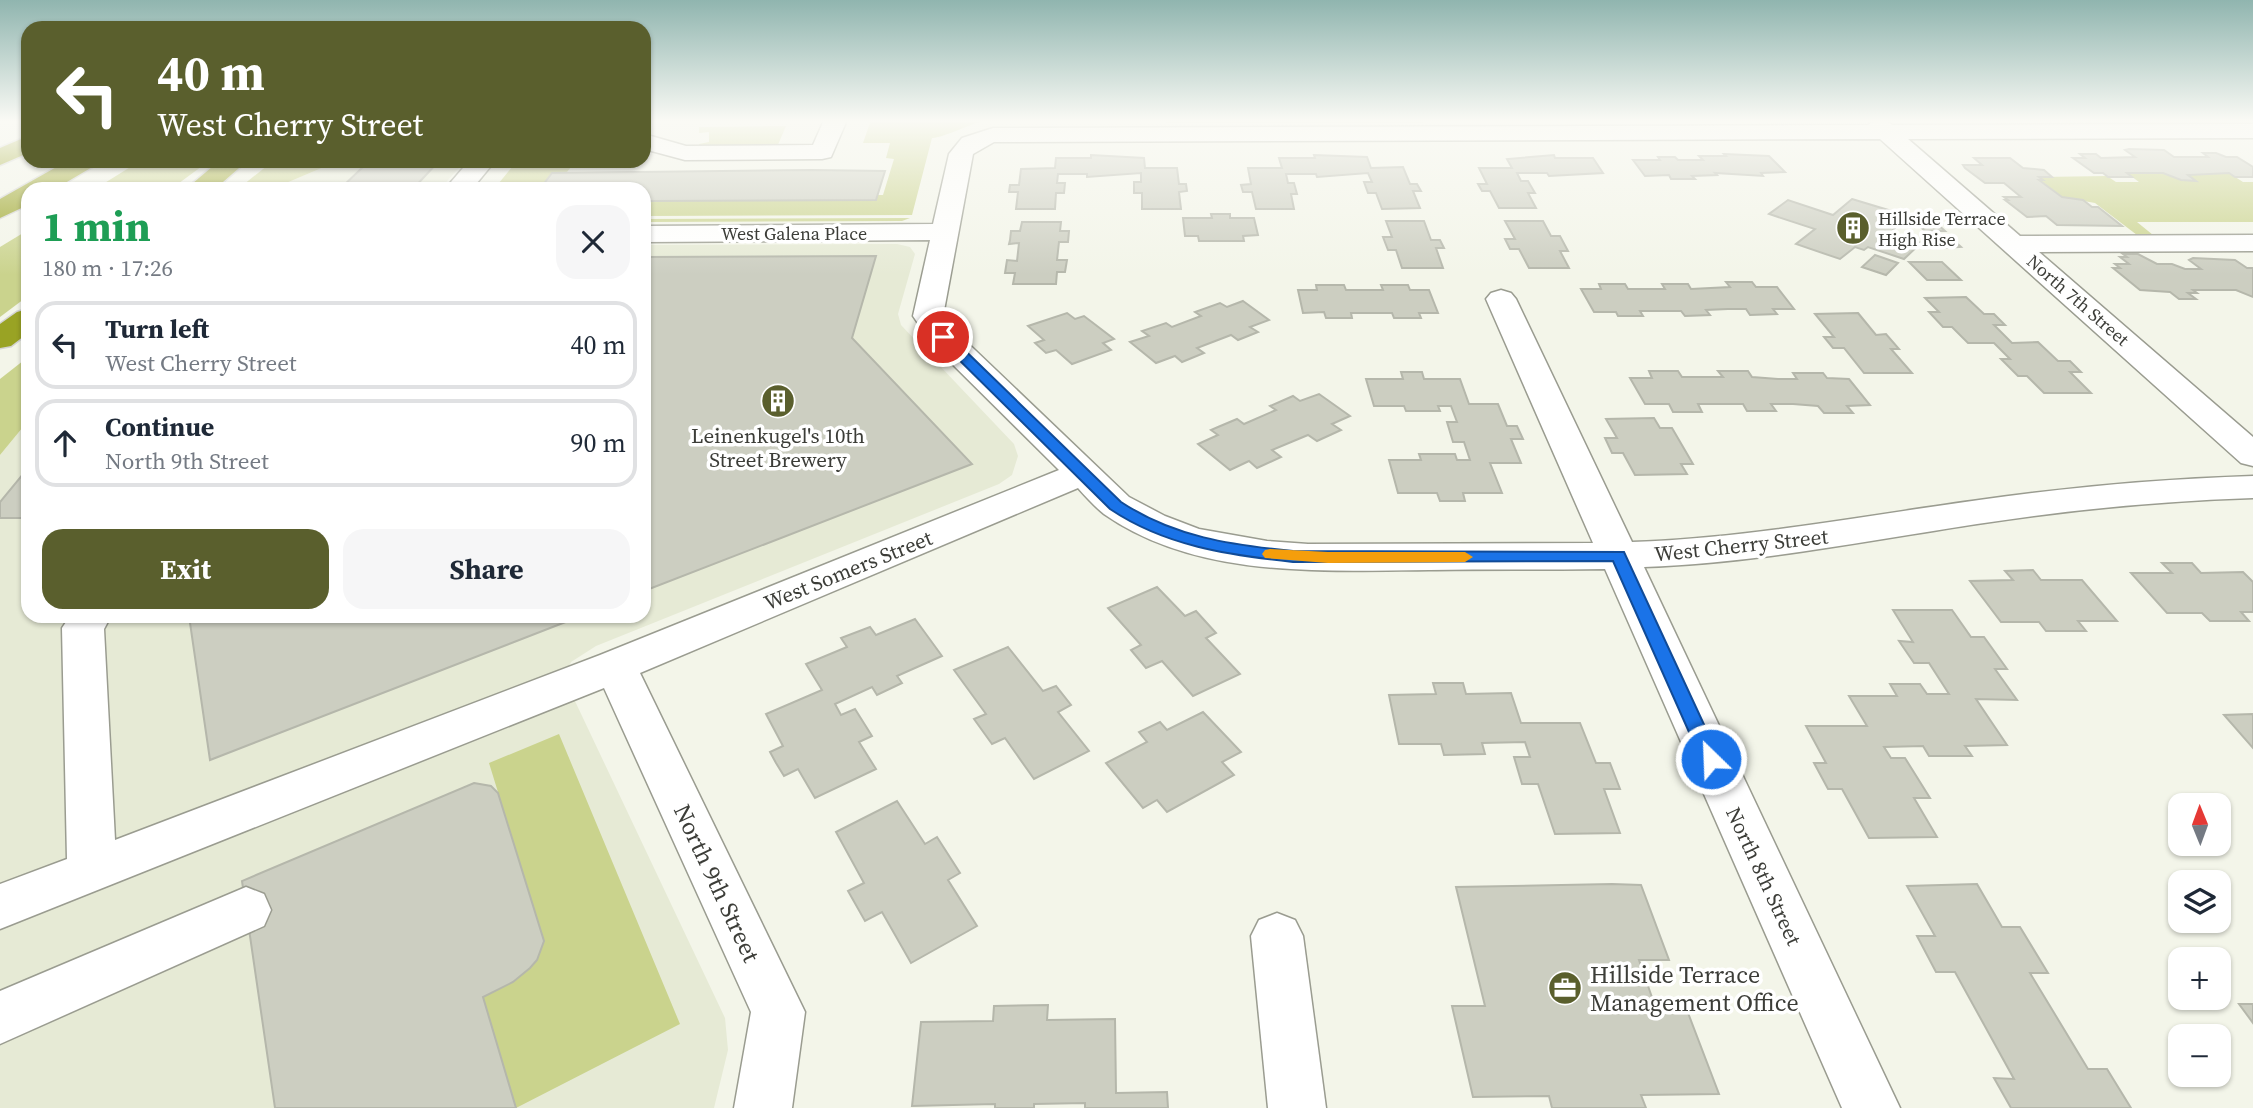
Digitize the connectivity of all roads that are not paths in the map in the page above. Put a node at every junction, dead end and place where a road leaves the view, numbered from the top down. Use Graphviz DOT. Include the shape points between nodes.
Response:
graph roads {
  1 [pos="66,172"];
  2 [pos="957,172"];
  3 [pos="1932,172"];
  4 [pos="48,182"];
  5 [pos="21,198"];
  6 [pos="0,210"];
  7 [pos="943,232"];
  8 [pos="651,234"];
  9 [pos="2253,243"];
  10 [pos="2015,244"];
  11 [pos="1501,299"];
  12 [pos="21,323"];
  13 [pos="0,339"];
  14 [pos="2253,454"];
  15 [pos="1080,474"];
  16 [pos="2253,486"];
  17 [pos="1618,556"];
  18 [pos="86,623"];
  19 [pos="615,666"];
  20 [pos="92,870"];
  21 [pos="0,907"];
  22 [pos="246,910"];
  23 [pos="1278,936"];
  24 [pos="0,1018"];
  25 [pos="763,1108"];
  26 [pos="1297,1108"];
  27 [pos="1871,1108"];
  1 -- 4 [label="highway"];
  2 -- 7 [label="street"];
  3 -- 10 [label="street, North 7th Street"];
  5 -- 6 [label="highway"];
  7 -- 8 [label="street, West Galena Place"];
  7 -- 15 [label="street" via="928,316 943,337"];
  9 -- 10 [label="street"];
  10 -- 14 [label="street, North 7th Street"];
  11 -- 17 [label="street, North 8th Street"];
  12 -- 13 [label="highway"];
  15 -- 17 [label="street, West Cherry Street" via="1140,522 1190,541 1244,552 1328,558"];
  15 -- 19 [label="street, West Somers Street"];
  16 -- 17 [label="street, West Cherry Street" via="2120,494 1776,544"];
  17 -- 27 [label="street, North 8th Street"];
  18 -- 20 [label="street"];
  19 -- 20 [label="street, West Somers Street"];
  19 -- 25 [label="street, North 9th Street" via="778,1012"];
  20 -- 21 [label="street, West Somers Street"];
  22 -- 24 [label="street"];
  23 -- 26 [label="street"];
}
